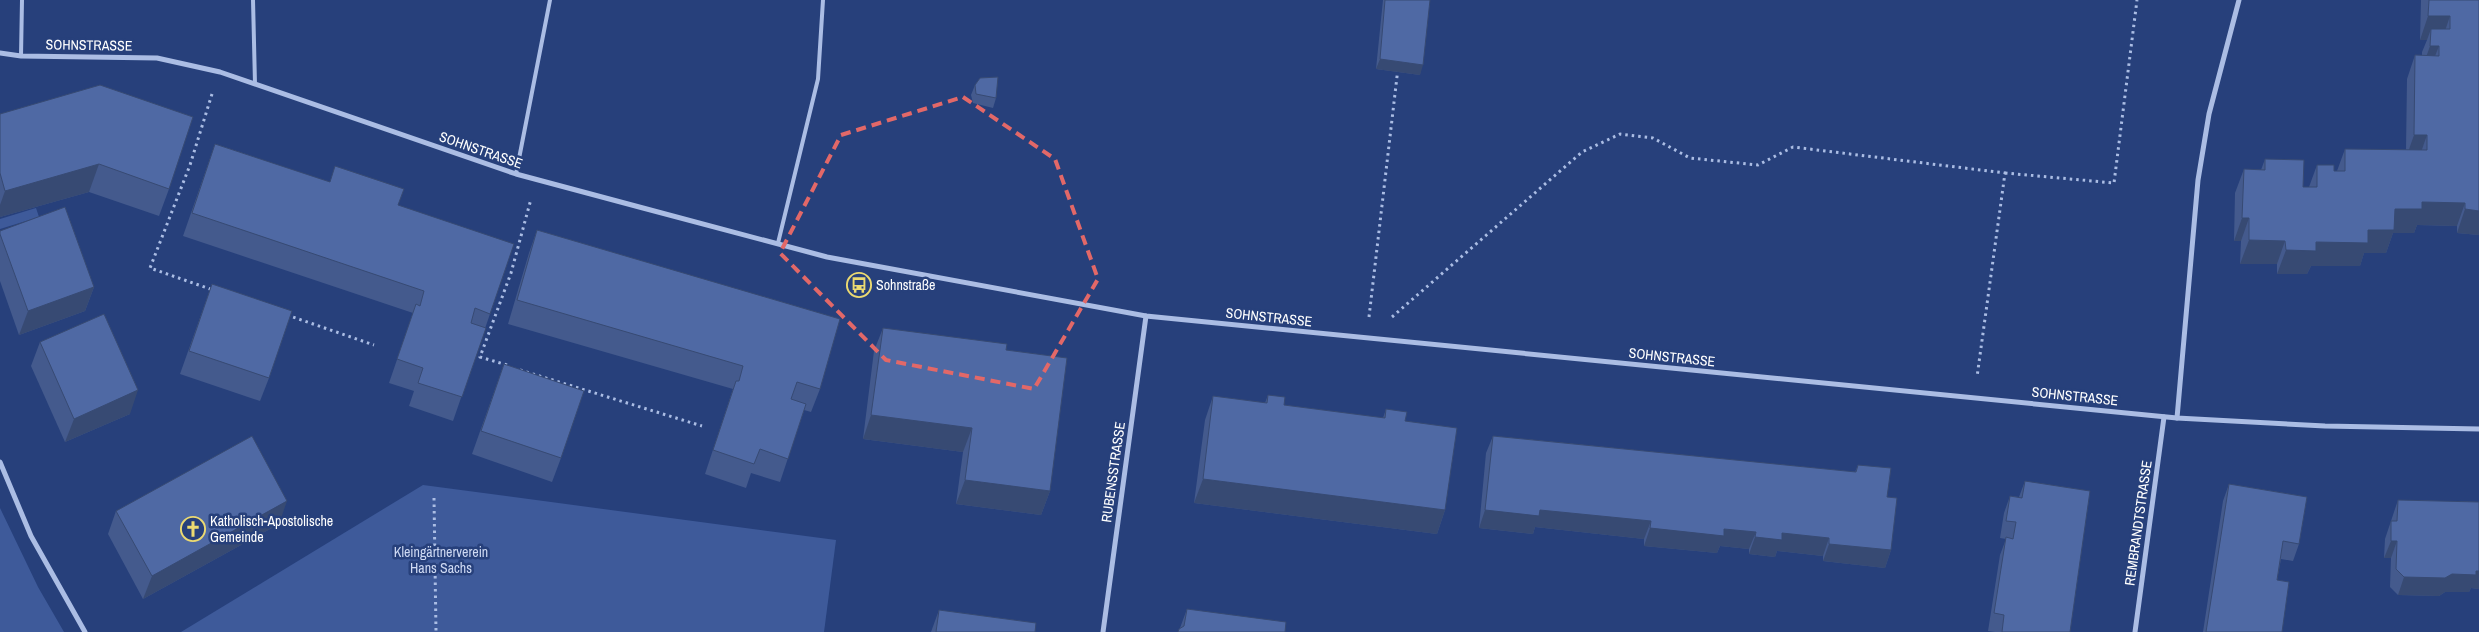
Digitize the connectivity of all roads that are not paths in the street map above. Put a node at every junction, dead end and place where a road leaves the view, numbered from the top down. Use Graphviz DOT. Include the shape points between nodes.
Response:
graph roads {
  1 [pos="22,0"];
  2 [pos="253,0"];
  3 [pos="550,0"];
  4 [pos="823,0"];
  5 [pos="2239,0"];
  6 [pos="0,54"];
  7 [pos="21,56"];
  8 [pos="255,84"];
  9 [pos="516,174"];
  10 [pos="778,243"];
  11 [pos="1146,316"];
  12 [pos="2164,417"];
  13 [pos="2177,418"];
  14 [pos="2479,429"];
  15 [pos="0,462"];
  16 [pos="84,632"];
  17 [pos="1103,632"];
  18 [pos="2135,632"];
  1 -- 7 [label="lane"];
  2 -- 8 [label="lane"];
  3 -- 9 [label="lane"];
  4 -- 10 [label="lane" via="818,79"];
  5 -- 13 [label="street" via="2209,114 2198,180"];
  6 -- 7 [label="street, SOHNSTRASSE"];
  7 -- 8 [label="street, SOHNSTRASSE" via="157,58 220,72"];
  8 -- 9 [label="street, SOHNSTRASSE"];
  9 -- 10 [label="street, SOHNSTRASSE"];
  10 -- 11 [label="street, SOHNSTRASSE" via="871,266"];
  11 -- 12 [label="street, SOHNSTRASSE"];
  11 -- 17 [label="street, RUBENSSTRASSE"];
  12 -- 13 [label="street, SOHNSTRASSE"];
  12 -- 18 [label="street, REMBRANDTSTRASSE"];
  13 -- 14 [label="street, SOHNSTRASSE" via="2325,426"];
  15 -- 16 [label="street" via="31,536"];
}
